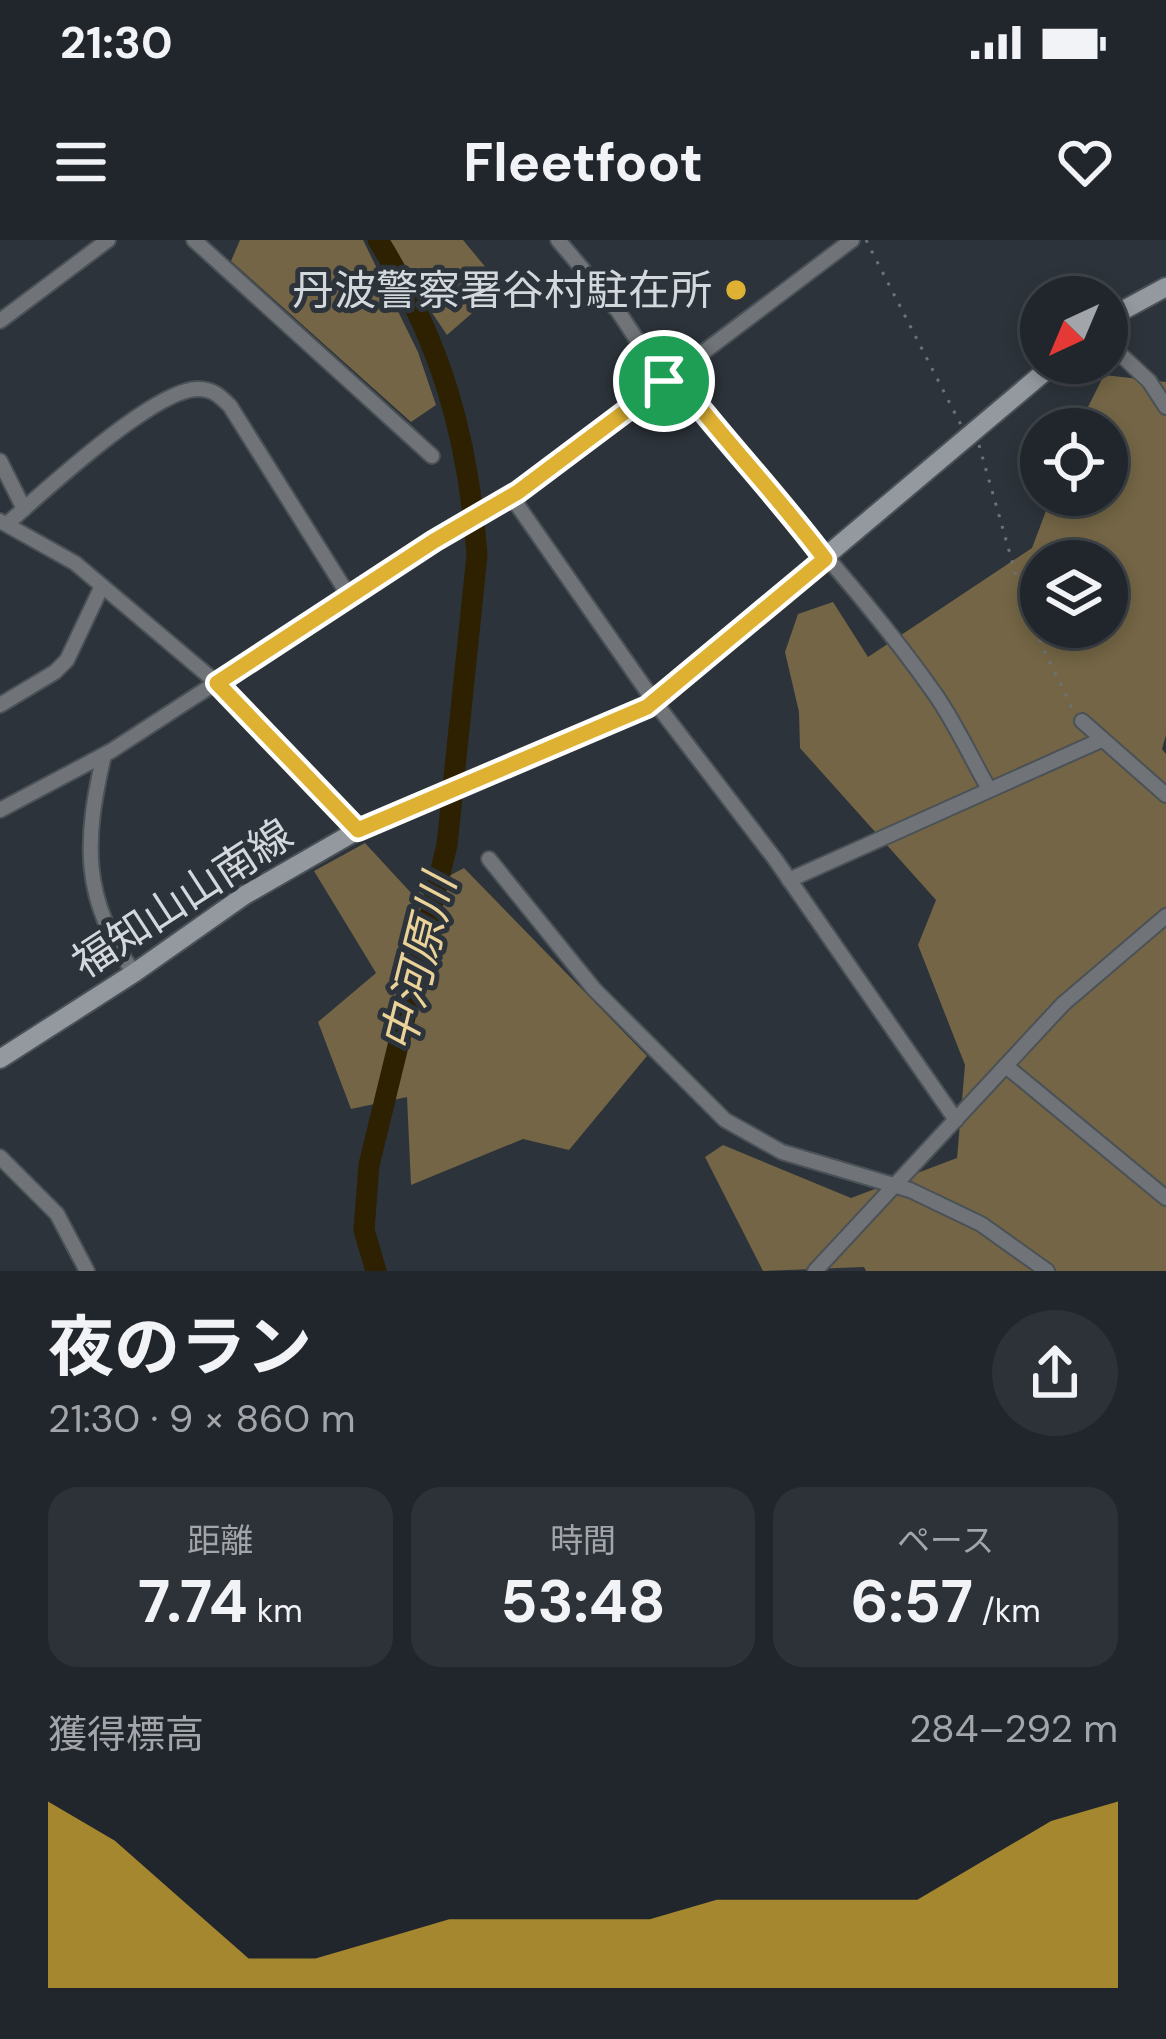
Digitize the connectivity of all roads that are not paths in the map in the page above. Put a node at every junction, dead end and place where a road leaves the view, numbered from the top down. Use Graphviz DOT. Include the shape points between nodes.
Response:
graph roads {
  1 [pos="108,240"];
  2 [pos="194,240"];
  3 [pos="558,240"];
  4 [pos="851,240"];
  5 [pos="1166,286"];
  6 [pos="1128,308"];
  7 [pos="0,321"];
  8 [pos="1128,361"];
  9 [pos="669,378"];
  10 [pos="1030,384"];
  11 [pos="1166,406"];
  12 [pos="432,456"];
  13 [pos="0,461"];
  14 [pos="504,501"];
  15 [pos="24,509"];
  16 [pos="3,522"];
  17 [pos="825,559"];
  18 [pos="102,586"];
  19 [pos="349,596"];
  20 [pos="217,683"];
  21 [pos="654,701"];
  22 [pos="0,705"];
  23 [pos="1082,721"];
  24 [pos="1101,740"];
  25 [pos="104,754"];
  26 [pos="989,789"];
  27 [pos="1166,796"];
  28 [pos="0,810"];
  29 [pos="358,830"];
  30 [pos="489,859"];
  31 [pos="789,880"];
  32 [pos="1166,916"];
  33 [pos="134,973"];
  34 [pos="0,1059"];
  35 [pos="1006,1066"];
  36 [pos="956,1120"];
  37 [pos="0,1156"];
  38 [pos="893,1186"];
  39 [pos="1166,1198"];
  40 [pos="87,1271"];
  41 [pos="815,1271"];
  42 [pos="1047,1271"];
  1 -- 7 [label="street"];
  2 -- 12 [label="street"];
  3 -- 9 [label="street"];
  4 -- 9 [label="street"];
  5 -- 6 [label="main road"];
  8 -- 11 [label="street"];
  9 -- 14 [label="street"];
  9 -- 17 [label="street"];
  10 -- 17 [label="main road, 福知山山南線"];
  13 -- 15 [label="street"];
  14 -- 19 [label="street"];
  14 -- 21 [label="street"];
  15 -- 16 [label="street"];
  15 -- 19 [label="street" via="152,410 187,391 216,393"];
  16 -- 18 [label="street"];
  17 -- 21 [label="main road, 福知山山南線"];
  17 -- 26 [label="street" via="932,690"];
  18 -- 20 [label="street"];
  18 -- 22 [label="street" via="67,660"];
  19 -- 20 [label="street"];
  20 -- 25 [label="street"];
  20 -- 29 [label="street"];
  21 -- 29 [label="main road, 福知山山南線"];
  21 -- 31 [label="street"];
  23 -- 24 [label="street"];
  24 -- 26 [label="street"];
  24 -- 27 [label="street"];
  25 -- 28 [label="street"];
  25 -- 33 [label="street" via="89,871 112,938"];
  26 -- 31 [label="street"];
  29 -- 33 [label="main road, 福知山山南線" via="245,895"];
  30 -- 38 [label="street" via="594,989 725,1120 782,1152"];
  31 -- 36 [label="street"];
  32 -- 35 [label="street"];
  33 -- 34 [label="main road, 福知山山南線"];
  35 -- 36 [label="street"];
  35 -- 39 [label="street"];
  36 -- 38 [label="street"];
  37 -- 40 [label="street" via="58,1214"];
  38 -- 41 [label="street"];
  38 -- 42 [label="street" via="981,1225"];
}
